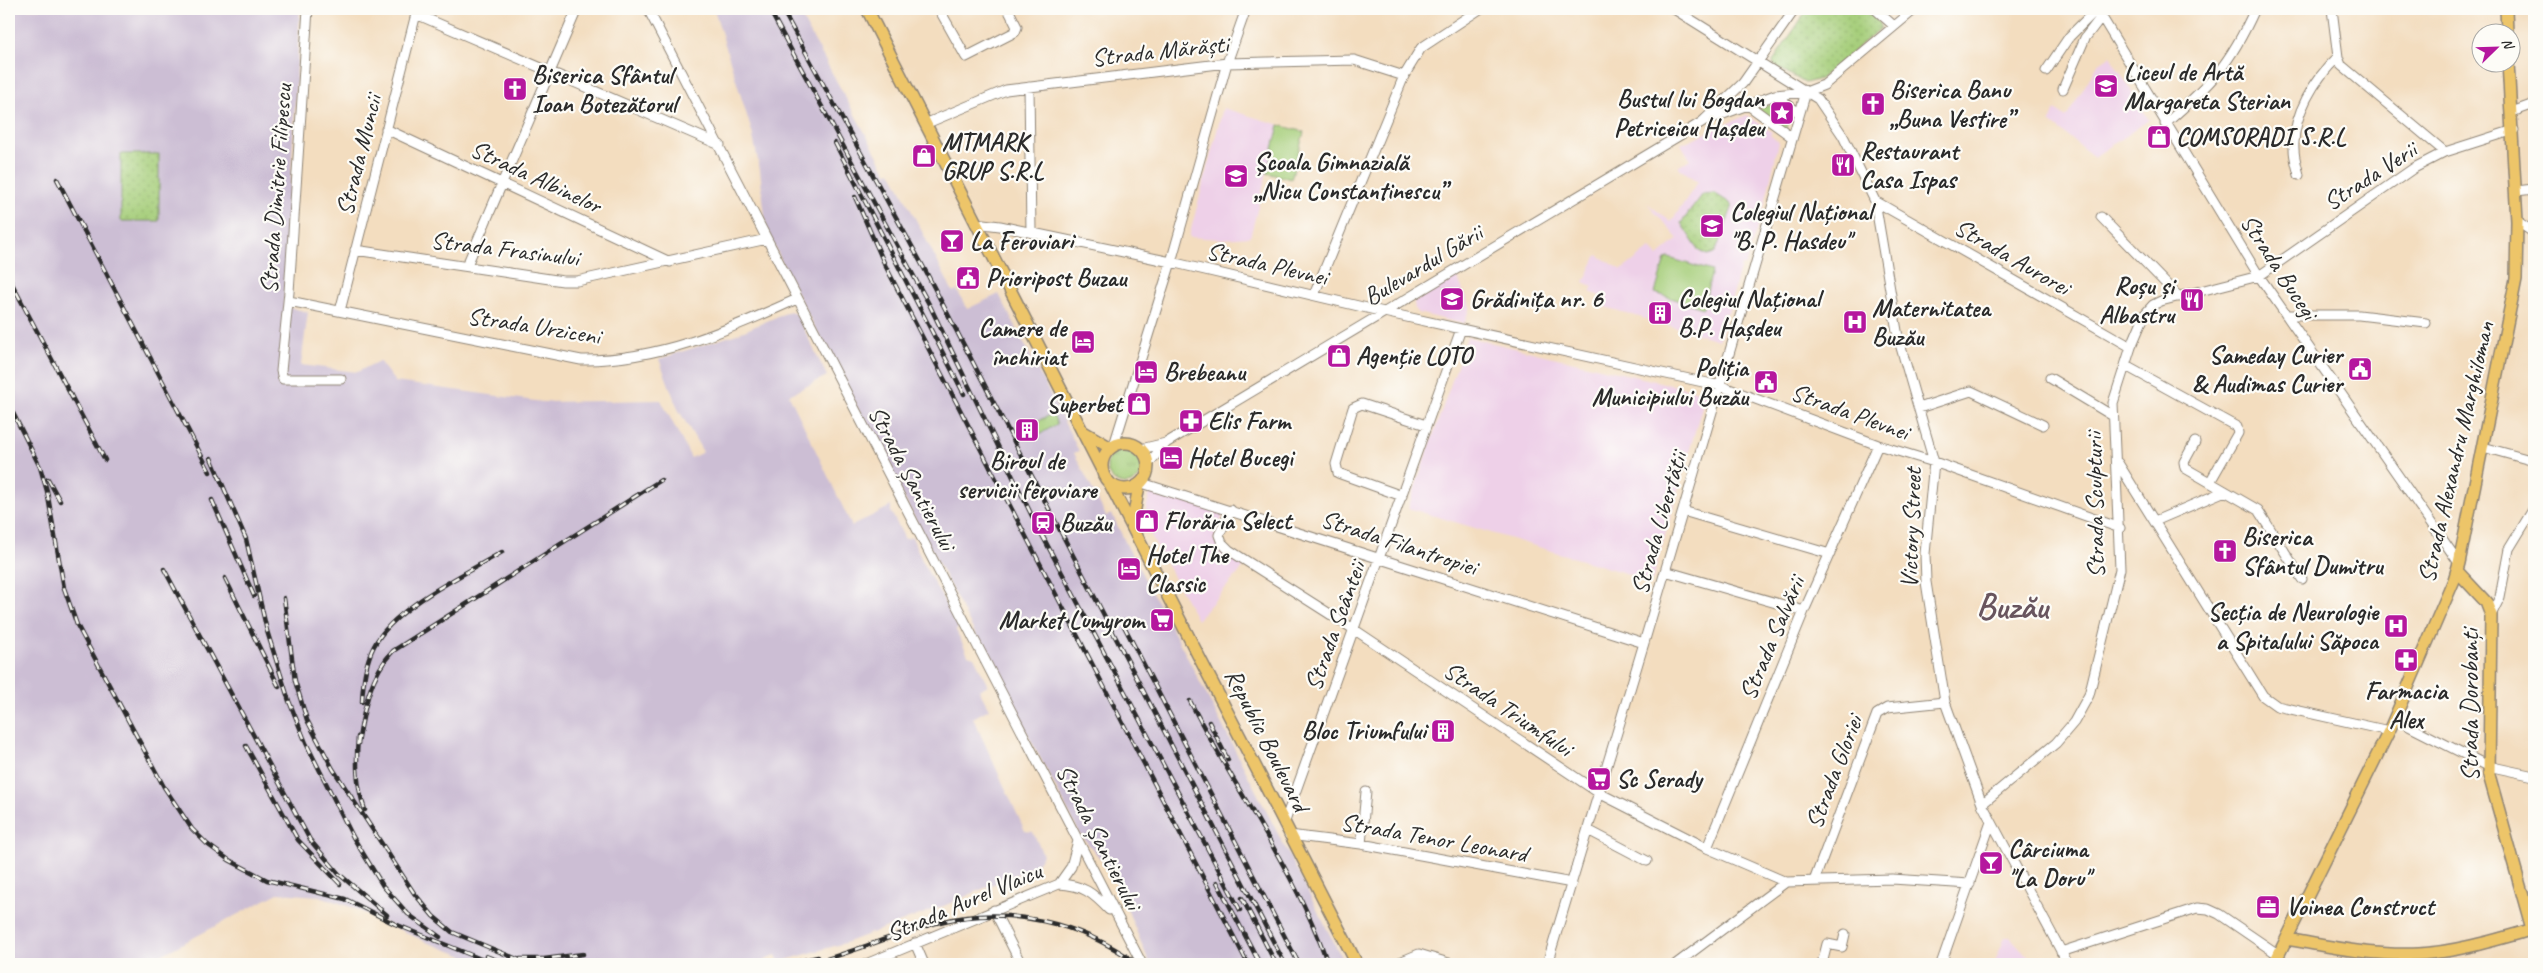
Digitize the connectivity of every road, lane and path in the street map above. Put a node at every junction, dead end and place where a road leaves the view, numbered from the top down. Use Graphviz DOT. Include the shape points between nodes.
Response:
graph roads {
  1 [pos="308,9"];
  2 [pos="577,9"];
  3 [pos="648,9"];
  4 [pos="867,9"];
  5 [pos="939,9"];
  6 [pos="1008,9"];
  7 [pos="1246,9"];
  8 [pos="1480,9"];
  9 [pos="1674,9"];
  10 [pos="1795,9"];
  11 [pos="1875,9"];
  12 [pos="1915,9"];
  13 [pos="2255,9"];
  14 [pos="2332,9"];
  15 [pos="2506,9"];
  16 [pos="416,11"];
  17 [pos="2098,12"];
  18 [pos="2507,22"];
  19 [pos="1894,26"];
  20 [pos="2338,57"];
  21 [pos="1227,63"];
  22 [pos="1759,64"];
  23 [pos="2046,71"];
  24 [pos="2509,72"];
  25 [pos="549,73"];
  26 [pos="1404,76"];
  27 [pos="1029,87"];
  28 [pos="2063,89"];
  29 [pos="1806,92"];
  30 [pos="1775,95"];
  31 [pos="2534,104"];
  32 [pos="1748,106"];
  33 [pos="2512,112"];
  34 [pos="1800,113"];
  35 [pos="1702,122"];
  36 [pos="925,124"];
  37 [pos="2165,124"];
  38 [pos="386,129"];
  39 [pos="2514,130"];
  40 [pos="1792,138"];
  41 [pos="720,146"];
  42 [pos="2445,152"];
  43 [pos="2299,175"];
  44 [pos="502,184"];
  45 [pos="2534,189"];
  46 [pos="2516,192"];
  47 [pos="1874,201"];
  48 [pos="2101,218"];
  49 [pos="2517,222"];
  50 [pos="975,223"];
  51 [pos="1031,232"];
  52 [pos="2534,233"];
  53 [pos="767,239"];
  54 [pos="355,250"];
  55 [pos="670,262"];
  56 [pos="1171,262"];
  57 [pos="467,265"];
  58 [pos="2259,276"];
  59 [pos="1314,295"];
  60 [pos="2179,297"];
  61 [pos="797,299"];
  62 [pos="288,301"];
  63 [pos="340,311"];
  64 [pos="1384,312"];
  65 [pos="2286,315"];
  66 [pos="2426,323"];
  67 [pos="1461,329"];
  68 [pos="2131,347"];
  69 [pos="2126,366"];
  70 [pos="2050,378"];
  71 [pos="341,379"];
  72 [pos="1721,386"];
  73 [pos="1919,408"];
  74 [pos="2113,416"];
  75 [pos="1426,425"];
  76 [pos="2043,425"];
  77 [pos="1080,430"];
  78 [pos="2195,442"];
  79 [pos="1166,443"];
  80 [pos="1878,445"];
  81 [pos="1112,447"];
  82 [pos="2482,447"];
  83 [pos="1141,449"];
  84 [pos="2117,461"];
  85 [pos="2534,461"];
  86 [pos="1934,462"];
  87 [pos="1148,464"];
  88 [pos="1102,470"];
  89 [pos="1109,482"];
  90 [pos="2210,482"];
  91 [pos="1140,484"];
  92 [pos="2225,491"];
  93 [pos="1402,496"];
  94 [pos="2534,508"];
  95 [pos="1231,510"];
  96 [pos="1682,511"];
  97 [pos="2155,521"];
  98 [pos="1132,526"];
  99 [pos="2120,528"];
  100 [pos="1830,554"];
  101 [pos="1381,558"];
  102 [pos="2458,567"];
  103 [pos="1665,571"];
  104 [pos="2302,579"];
  105 [pos="1804,611"];
  106 [pos="2491,615"];
  107 [pos="1355,630"];
  108 [pos="1644,643"];
  109 [pos="1945,702"];
  110 [pos="2395,719"];
  111 [pos="2389,731"];
  112 [pos="2488,766"];
  113 [pos="2534,776"];
  114 [pos="1366,792"];
  115 [pos="1599,793"];
  116 [pos="1982,804"];
  117 [pos="1991,822"];
  118 [pos="1284,824"];
  119 [pos="1588,830"];
  120 [pos="1289,834"];
  121 [pos="1078,840"];
  122 [pos="1361,844"];
  123 [pos="1707,848"];
  124 [pos="1647,861"];
  125 [pos="1814,881"];
  126 [pos="1786,882"];
  127 [pos="1572,883"];
  128 [pos="1059,884"];
  129 [pos="1970,884"];
  130 [pos="994,910"];
  131 [pos="1117,918"];
  132 [pos="2534,932"];
  133 [pos="1845,934"];
  134 [pos="2287,939"];
  135 [pos="915,943"];
  136 [pos="2061,952"];
  137 [pos="2277,959"];
  138 [pos="2421,959"];
  139 [pos="866,964"];
  140 [pos="924,964"];
  141 [pos="1021,964"];
  142 [pos="1142,964"];
  143 [pos="1357,964"];
  144 [pos="1395,964"];
  145 [pos="1452,964"];
  146 [pos="1547,964"];
  147 [pos="1676,964"];
  148 [pos="1822,964"];
  149 [pos="1941,964"];
  150 [pos="2068,964"];
  1 -- 62 [label="street, Strada Dimitrie Filipescu"];
  2 -- 25 [label="street"];
  3 -- 41 [label="street, Strada Șantierului"];
  4 -- 36 [label="main road"];
  5 -- 6 [label="street" via="966,58 1015,32 1017,27"];
  7 -- 21 [label="street"];
  8 -- 26 [label="street" via="1421,48"];
  9 -- 22 [label="street, Victory Street"];
  10 -- 22 [label="street"];
  11 -- 19 [label="street"];
  12 -- 19 [label="street"];
  13 -- 37 [label="street" via="2244,35 2223,68 2207,88"];
  14 -- 20 [label="street"];
  15 -- 18 [label="main road"];
  16 -- 25 [label="street"];
  16 -- 38 [label="street, Strada Muncii"];
  17 -- 23 [label="street" via="2069,37"];
  17 -- 28 [label="street"];
  17 -- 37 [label="street, Strada Bucegi"];
  19 -- 29 [label="street" via="1824,85"];
  20 -- 42 [label="street" via="2347,71"];
  20 -- 43 [label="street" via="2310,91 2298,124 2294,146"];
  21 -- 26 [label="street, Strada Mărăști" via="1354,60"];
  21 -- 27 [label="street, Strada Mărăști"];
  21 -- 56 [label="street"];
  22 -- 29 [label="street, Victory Street"];
  22 -- 35 [label="street"];
  24 -- 33 [label="main road, Strada Alexandru Marghiloman"];
  25 -- 41 [label="street"];
  25 -- 44 [label="street"];
  26 -- 59 [label="street"];
  27 -- 36 [label="street, Strada Mărăști" via="991,94"];
  27 -- 51 [label="street"];
  29 -- 30 [label="street"];
  29 -- 34 [label="street, Strada Libertății"];
  29 -- 47 [label="street, Victory Street" via="1818,99 1843,136"];
  30 -- 32 [label="street"];
  30 -- 34 [label="street"];
  31 -- 33 [label="street"];
  32 -- 35 [label="street"];
  32 -- 40 [label="street"];
  33 -- 39 [label="main road, Strada Alexandru Marghiloman"];
  34 -- 40 [label="street, Strada Libertății"];
  35 -- 64 [label="street, Bulevardul Gării"];
  36 -- 50 [label="main road"];
  37 -- 58 [label="street, Strada Bucegi"];
  38 -- 44 [label="street, Strada Albinelor"];
  38 -- 54 [label="street, Strada Muncii"];
  39 -- 42 [label="street, Strada Verii"];
  39 -- 46 [label="main road, Strada Alexandru Marghiloman"];
  40 -- 72 [label="street, Strada Libertății"];
  41 -- 53 [label="street, Strada Șantierului"];
  42 -- 58 [label="street, Strada Verii" via="2414,168"];
  44 -- 55 [label="street, Strada Albinelor"];
  44 -- 57 [label="street"];
  45 -- 46 [label="street"];
  46 -- 49 [label="main road, Strada Alexandru Marghiloman"];
  47 -- 68 [label="street, Strada Aurorei"];
  47 -- 73 [label="street, Victory Street" via="1894,319"];
  48 -- 60 [label="street"];
  49 -- 52 [label="street"];
  49 -- 82 [label="main road, Strada Alexandru Marghiloman" via="2514,294"];
  50 -- 51 [label="street, Strada Plevnei"];
  50 -- 77 [label="main road"];
  51 -- 56 [label="street, Strada Plevnei"];
  53 -- 55 [label="street, Strada Frasinului"];
  53 -- 61 [label="street, Strada Șantierului"];
  54 -- 57 [label="street, Strada Frasinului"];
  54 -- 63 [label="street, Strada Muncii"];
  55 -- 57 [label="street, Strada Frasinului" via="577,281"];
  56 -- 59 [label="street, Strada Plevnei"];
  56 -- 81 [label="street"];
  58 -- 60 [label="street, Strada Sculpturii"];
  58 -- 65 [label="street, Strada Bucegi"];
  59 -- 64 [label="street, Strada Plevnei"];
  60 -- 68 [label="street, Strada Sculpturii" via="2153,305 2145,314"];
  61 -- 63 [label="street, Strada Urziceni" via="695,340 630,356 593,360"];
  61 -- 121 [label="street, Strada Șantierului"];
  62 -- 63 [label="street, Strada Urziceni"];
  62 -- 71 [label="street, Strada Dimitrie Filipescu" via="280,372 283,379"];
  64 -- 67 [label="street, Strada Plevnei"];
  64 -- 79 [label="street, Bulevardul Gării"];
  65 -- 66 [label="street" via="2359,315"];
  65 -- 102 [label="street, Strada Bucegi"];
  67 -- 72 [label="street, Strada Plevnei"];
  67 -- 75 [label="street, Strada Scânteii"];
  68 -- 69 [label="street, Strada Sculpturii"];
  69 -- 74 [label="street, Strada Sculpturii" via="2114,402"];
  69 -- 90 [label="street" via="2237,427 2238,433"];
  70 -- 74 [label="street"];
  72 -- 80 [label="street, Strada Plevnei"];
  72 -- 96 [label="street, Strada Libertății"];
  73 -- 76 [label="street" via="1971,392"];
  73 -- 86 [label="street, Victory Street"];
  74 -- 84 [label="street, Strada Sculpturii"];
  75 -- 93 [label="street, Strada Scânteii"];
  75 -- 93 [label="street" via="1362,404 1354,408 1336,464 1338,473"];
  77 -- 81 [label="main road"];
  77 -- 88 [label="main road"];
  78 -- 90 [label="street" via="2184,466"];
  79 -- 83 [label="street, Bulevardul Gării"];
  79 -- 87 [label="street, Bulevardul Gării"];
  80 -- 86 [label="street, Strada Plevnei"];
  80 -- 100 [label="street, Strada Salvării"];
  81 -- 83 [label="main road" via="1131,443"];
  81 -- 88 [label="main road" via="1103,458"];
  82 -- 85 [label="street"];
  82 -- 102 [label="main road, Strada Alexandru Marghiloman"];
  83 -- 87 [label="main road"];
  84 -- 97 [label="street"];
  84 -- 99 [label="street, Strada Sculpturii"];
  86 -- 99 [label="street, Strada Plevnei"];
  86 -- 109 [label="street, Victory Street" via="1925,554 1926,582"];
  87 -- 91 [label="main road" via="1146,477"];
  88 -- 89 [label="main road"];
  89 -- 91 [label="main road" via="1124,489"];
  89 -- 98 [label="main road"];
  90 -- 92 [label="street"];
  91 -- 95 [label="street, Strada Filantropiei"];
  91 -- 98 [label="main road"];
  92 -- 97 [label="street"];
  92 -- 104 [label="street" via="2260,512"];
  93 -- 101 [label="street, Strada Scânteii"];
  94 -- 106 [label="street" via="2514,538 2500,597"];
  95 -- 101 [label="street, Strada Filantropiei"];
  95 -- 107 [label="street, Strada Triumfului" via="1219,532 1222,544"];
  96 -- 100 [label="street"];
  96 -- 103 [label="street, Strada Libertății"];
  97 -- 111 [label="street" via="2263,696 2277,706"];
  98 -- 118 [label="main road, Republic Boulevard"];
  99 -- 116 [label="street, Strada Sculpturii" via="2120,569 2089,695 2074,722 2056,743"];
  100 -- 105 [label="street, Strada Salvării"];
  101 -- 107 [label="street, Strada Scânteii"];
  101 -- 108 [label="street, Strada Filantropiei"];
  102 -- 106 [label="main road, Strada Dorobanți" via="2486,602"];
  102 -- 110 [label="main road, Strada Alexandru Marghiloman"];
  103 -- 105 [label="street"];
  103 -- 108 [label="street, Strada Libertății"];
  105 -- 123 [label="street, Strada Salvării"];
  106 -- 112 [label="main road, Strada Dorobanți"];
  107 -- 115 [label="street, Strada Triumfului"];
  107 -- 118 [label="street, Strada Scânteii"];
  108 -- 115 [label="street, Strada Libertății"];
  109 -- 116 [label="street, Victory Street"];
  109 -- 125 [label="street, Strada Gloriei" via="1887,708 1876,714"];
  110 -- 111 [label="main road, Strada Alexandru Marghiloman"];
  110 -- 112 [label="street"];
  111 -- 134 [label="main road, Strada Alexandru Marghiloman"];
  112 -- 113 [label="street"];
  112 -- 132 [label="main road, Strada Dorobanți" via="2492,791"];
  114 -- 122 [label="street"];
  115 -- 119 [label="street, Strada Libertății"];
  115 -- 123 [label="street, Strada Triumfului"];
  116 -- 117 [label="street, Victory Street"];
  117 -- 129 [label="street"];
  117 -- 136 [label="street, Victory Street"];
  118 -- 120 [label="main road, Republic Boulevard"];
  119 -- 124 [label="street"];
  119 -- 127 [label="street, Strada Libertății"];
  120 -- 122 [label="street, Strada Tenor Leonard"];
  120 -- 143 [label="main road, Republic Boulevard"];
  121 -- 128 [label="street, Strada Aurel Vlaicu" via="1074,862"];
  121 -- 131 [label="street, Strada Șantierului"];
  122 -- 127 [label="street, Strada Tenor Leonard"];
  123 -- 126 [label="street, Strada Triumfului"];
  125 -- 126 [label="street"];
  125 -- 129 [label="street" via="1892,879"];
  126 -- 147 [label="street"];
  127 -- 146 [label="street, Strada Libertății"];
  128 -- 130 [label="street, Strada Aurel Vlaicu"];
  128 -- 131 [label="street" via="1089,890"];
  129 -- 149 [label="street"];
  130 -- 135 [label="street, Strada Aurel Vlaicu"];
  130 -- 141 [label="street"];
  131 -- 142 [label="street, Strada Șantierului"];
  132 -- 138 [label="main road"];
  133 -- 148 [label="street" via="1842,947 1827,944"];
  134 -- 137 [label="main road, Strada Alexandru Marghiloman"];
  134 -- 138 [label="main road"];
  135 -- 139 [label="street, Strada Aurel Vlaicu"];
  135 -- 140 [label="street"];
  136 -- 137 [label="street" via="2197,908 2219,914"];
  136 -- 150 [label="street, Victory Street"];
  144 -- 145 [label="street" via="1424,954"];
}
